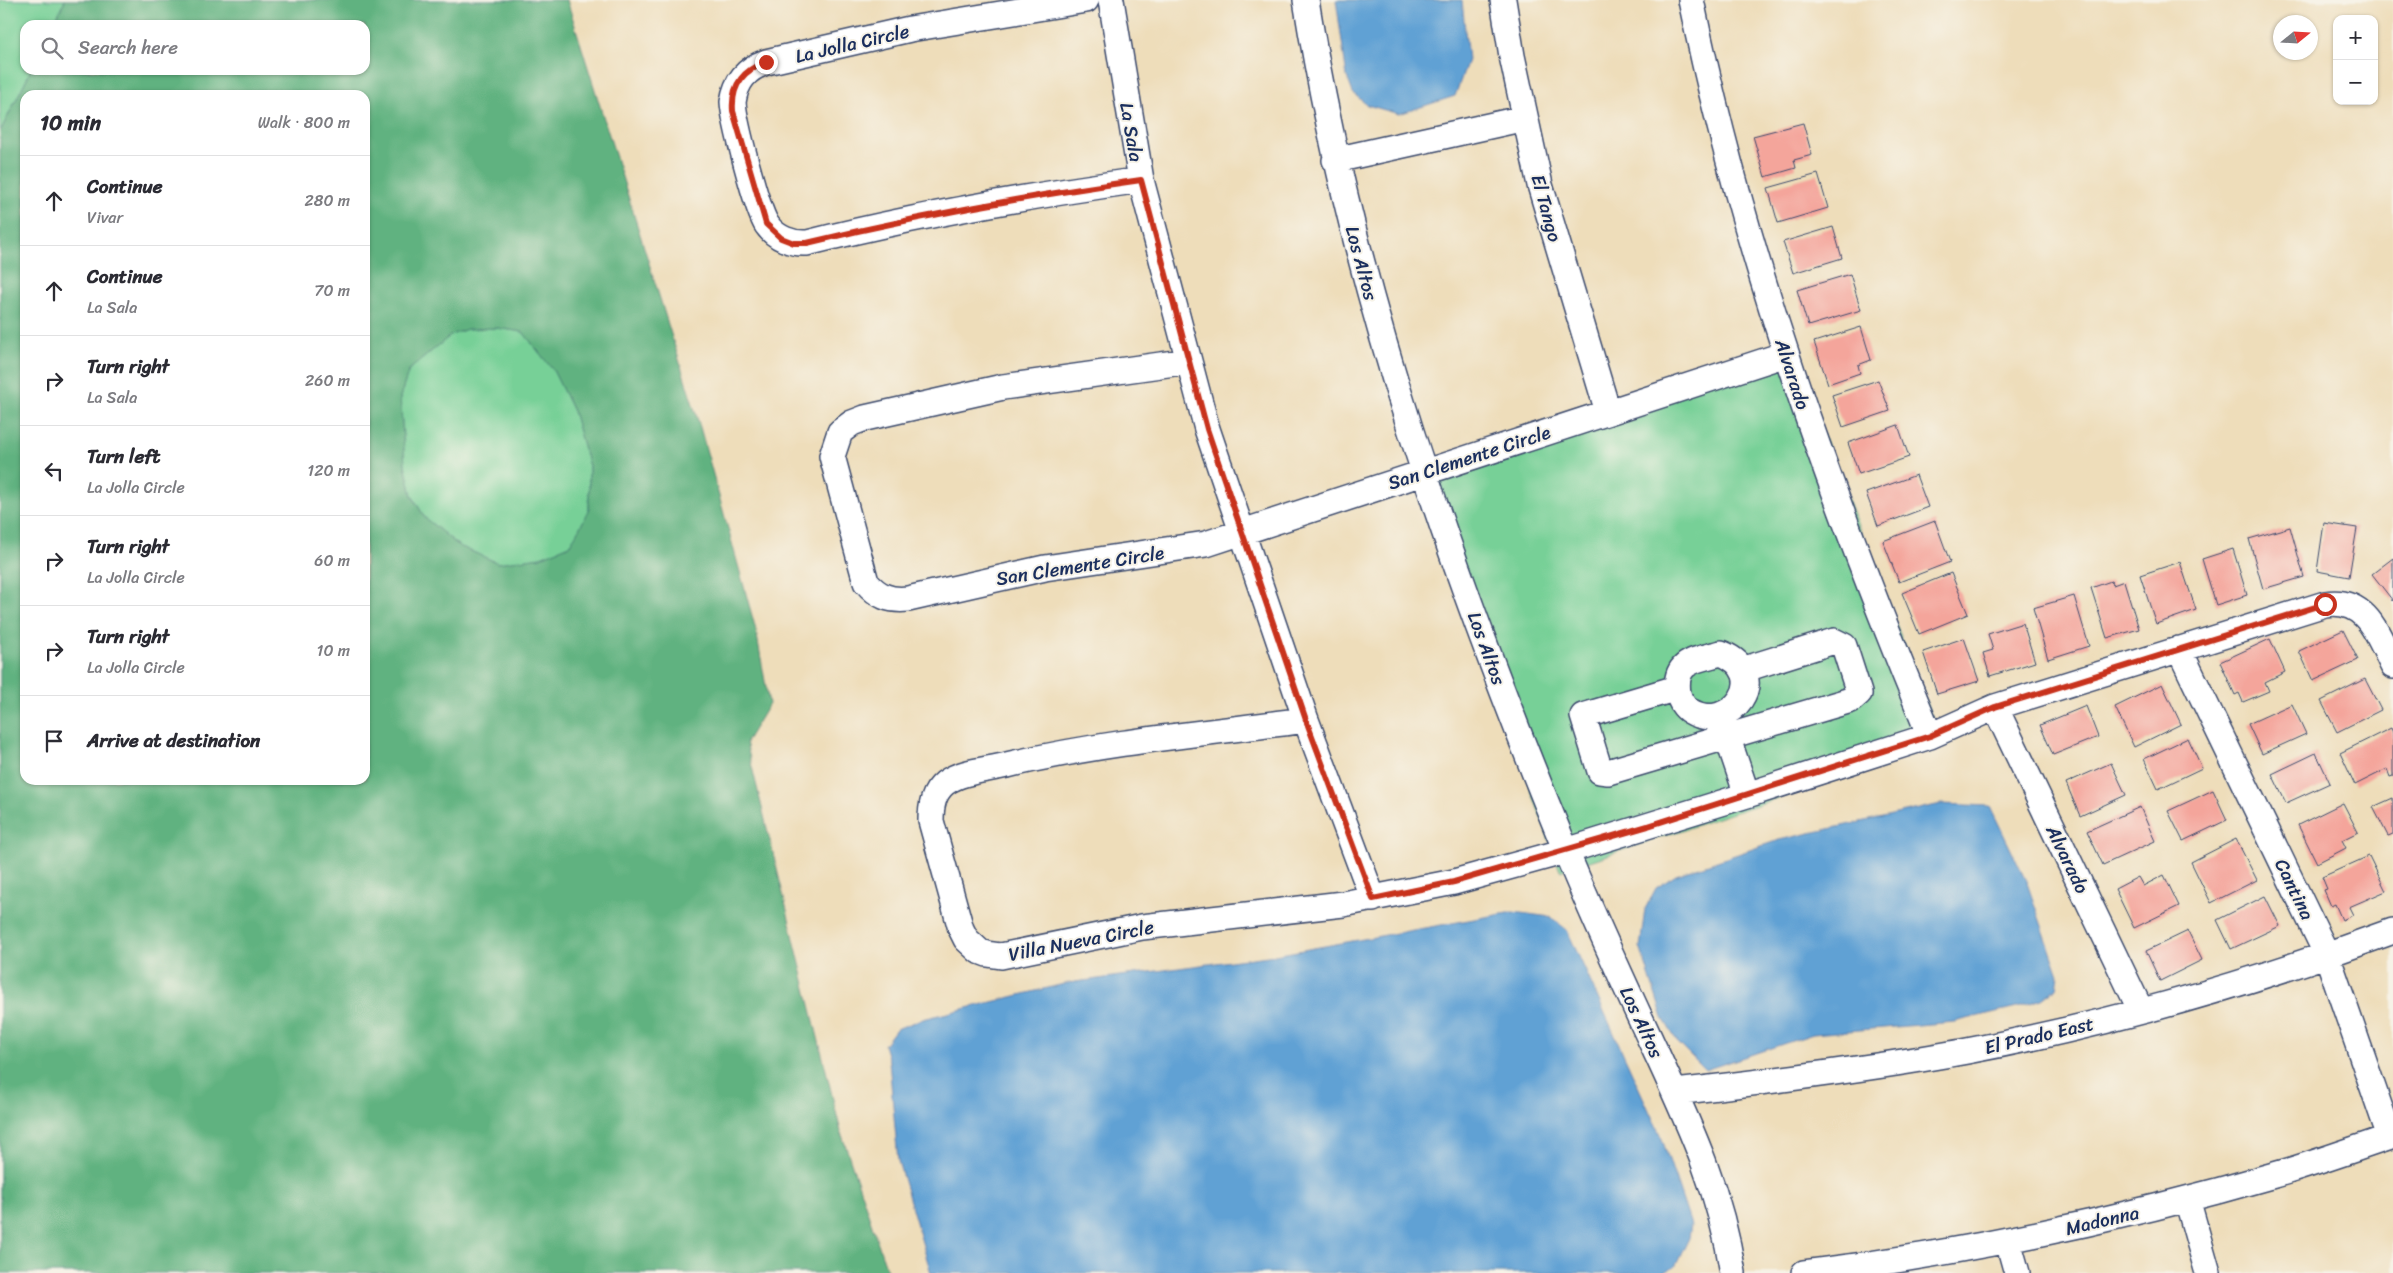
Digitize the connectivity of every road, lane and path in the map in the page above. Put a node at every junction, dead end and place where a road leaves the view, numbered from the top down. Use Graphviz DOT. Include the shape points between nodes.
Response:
graph roads {
  1 [pos="1086,0"];
  2 [pos="1111,0"];
  3 [pos="1306,0"];
  4 [pos="1503,0"];
  5 [pos="1691,0"];
  6 [pos="1525,118"];
  7 [pos="1336,160"];
  8 [pos="1141,180"];
  9 [pos="1786,354"];
  10 [pos="1189,361"];
  11 [pos="1608,412"];
  12 [pos="1425,471"];
  13 [pos="1242,532"];
  14 [pos="2179,649"];
  15 [pos="2393,666"];
  16 [pos="1745,669"];
  17 [pos="1677,688"];
  18 [pos="1995,707"];
  19 [pos="1306,720"];
  20 [pos="1724,726"];
  21 [pos="1930,736"];
  22 [pos="1747,795"];
  23 [pos="1566,851"];
  24 [pos="1373,899"];
  25 [pos="2393,931"];
  26 [pos="2327,955"];
  27 [pos="2141,1011"];
  28 [pos="1674,1092"];
  29 [pos="2392,1137"];
  30 [pos="2187,1199"];
  31 [pos="2008,1241"];
  32 [pos="1818,1272"];
  33 [pos="1733,1273"];
  34 [pos="2017,1273"];
  35 [pos="2208,1273"];
  1 -- 8 [label="street, La Jolla Circle" via="910,29 752,68 736,85 732,102 762,216 776,234 801,244 956,209"];
  2 -- 8 [label="street, La Sala"];
  3 -- 7 [label="street, Los Altos"];
  4 -- 6 [label="street, El Tango"];
  5 -- 9 [label="street, Alvarado" via="1730,170"];
  6 -- 7 [label="street"];
  6 -- 11 [label="street, El Tango" via="1556,244"];
  7 -- 12 [label="street, Los Altos" via="1365,279"];
  8 -- 10 [label="street, La Sala"];
  9 -- 11 [label="street, San Clemente Circle"];
  9 -- 21 [label="street, Alvarado" via="1845,527"];
  10 -- 13 [label="street, La Sala" via="1207,429"];
  10 -- 13 [label="street, San Clemente Circle" via="1003,387 852,423 840,432 832,456 862,574 880,595 898,600 1045,568 1189,548"];
  11 -- 12 [label="street, San Clemente Circle"];
  12 -- 13 [label="street, San Clemente Circle"];
  12 -- 23 [label="street, Los Altos" via="1489,655"];
  13 -- 19 [label="street, La Sala"];
  14 -- 15 [label="street" via="2325,604 2343,604 2359,609 2369,620"];
  14 -- 18 [label="street"];
  14 -- 26 [label="street, Cantina"];
  16 -- 17 [label="street" via="1735,658 1721,653 1688,663 1680,669"];
  16 -- 20 [label="street" via="1747,684"];
  16 -- 20 [label="street" via="1834,641 1844,646 1858,693 1851,700"];
  17 -- 20 [label="street" via="1687,710"];
  17 -- 20 [label="street" via="1583,716 1600,771 1608,772"];
  18 -- 21 [label="street"];
  18 -- 27 [label="street, Alvarado"];
  19 -- 24 [label="street, La Sala"];
  19 -- 24 [label="street, Villa Nueva Circle" via="1124,742 960,776 946,783 932,802 931,821 961,929 979,951 1000,956 1142,927"];
  20 -- 22 [label="street"];
  21 -- 22 [label="street"];
  22 -- 23 [label="street"];
  23 -- 24 [label="street" via="1454,882"];
  23 -- 28 [label="street, Los Altos"];
  25 -- 26 [label="street, El Prado East"];
  26 -- 27 [label="street, El Prado East"];
  26 -- 29 [label="street, Cantina"];
  27 -- 28 [label="street, El Prado East" via="1925,1059 1817,1076"];
  28 -- 33 [label="street, Los Altos" via="1699,1145 1713,1186"];
  29 -- 30 [label="street, Madonna"];
  30 -- 31 [label="street, Madonna"];
  30 -- 35 [label="street"];
  31 -- 32 [label="street, Madonna"];
  31 -- 34 [label="street"];
}
